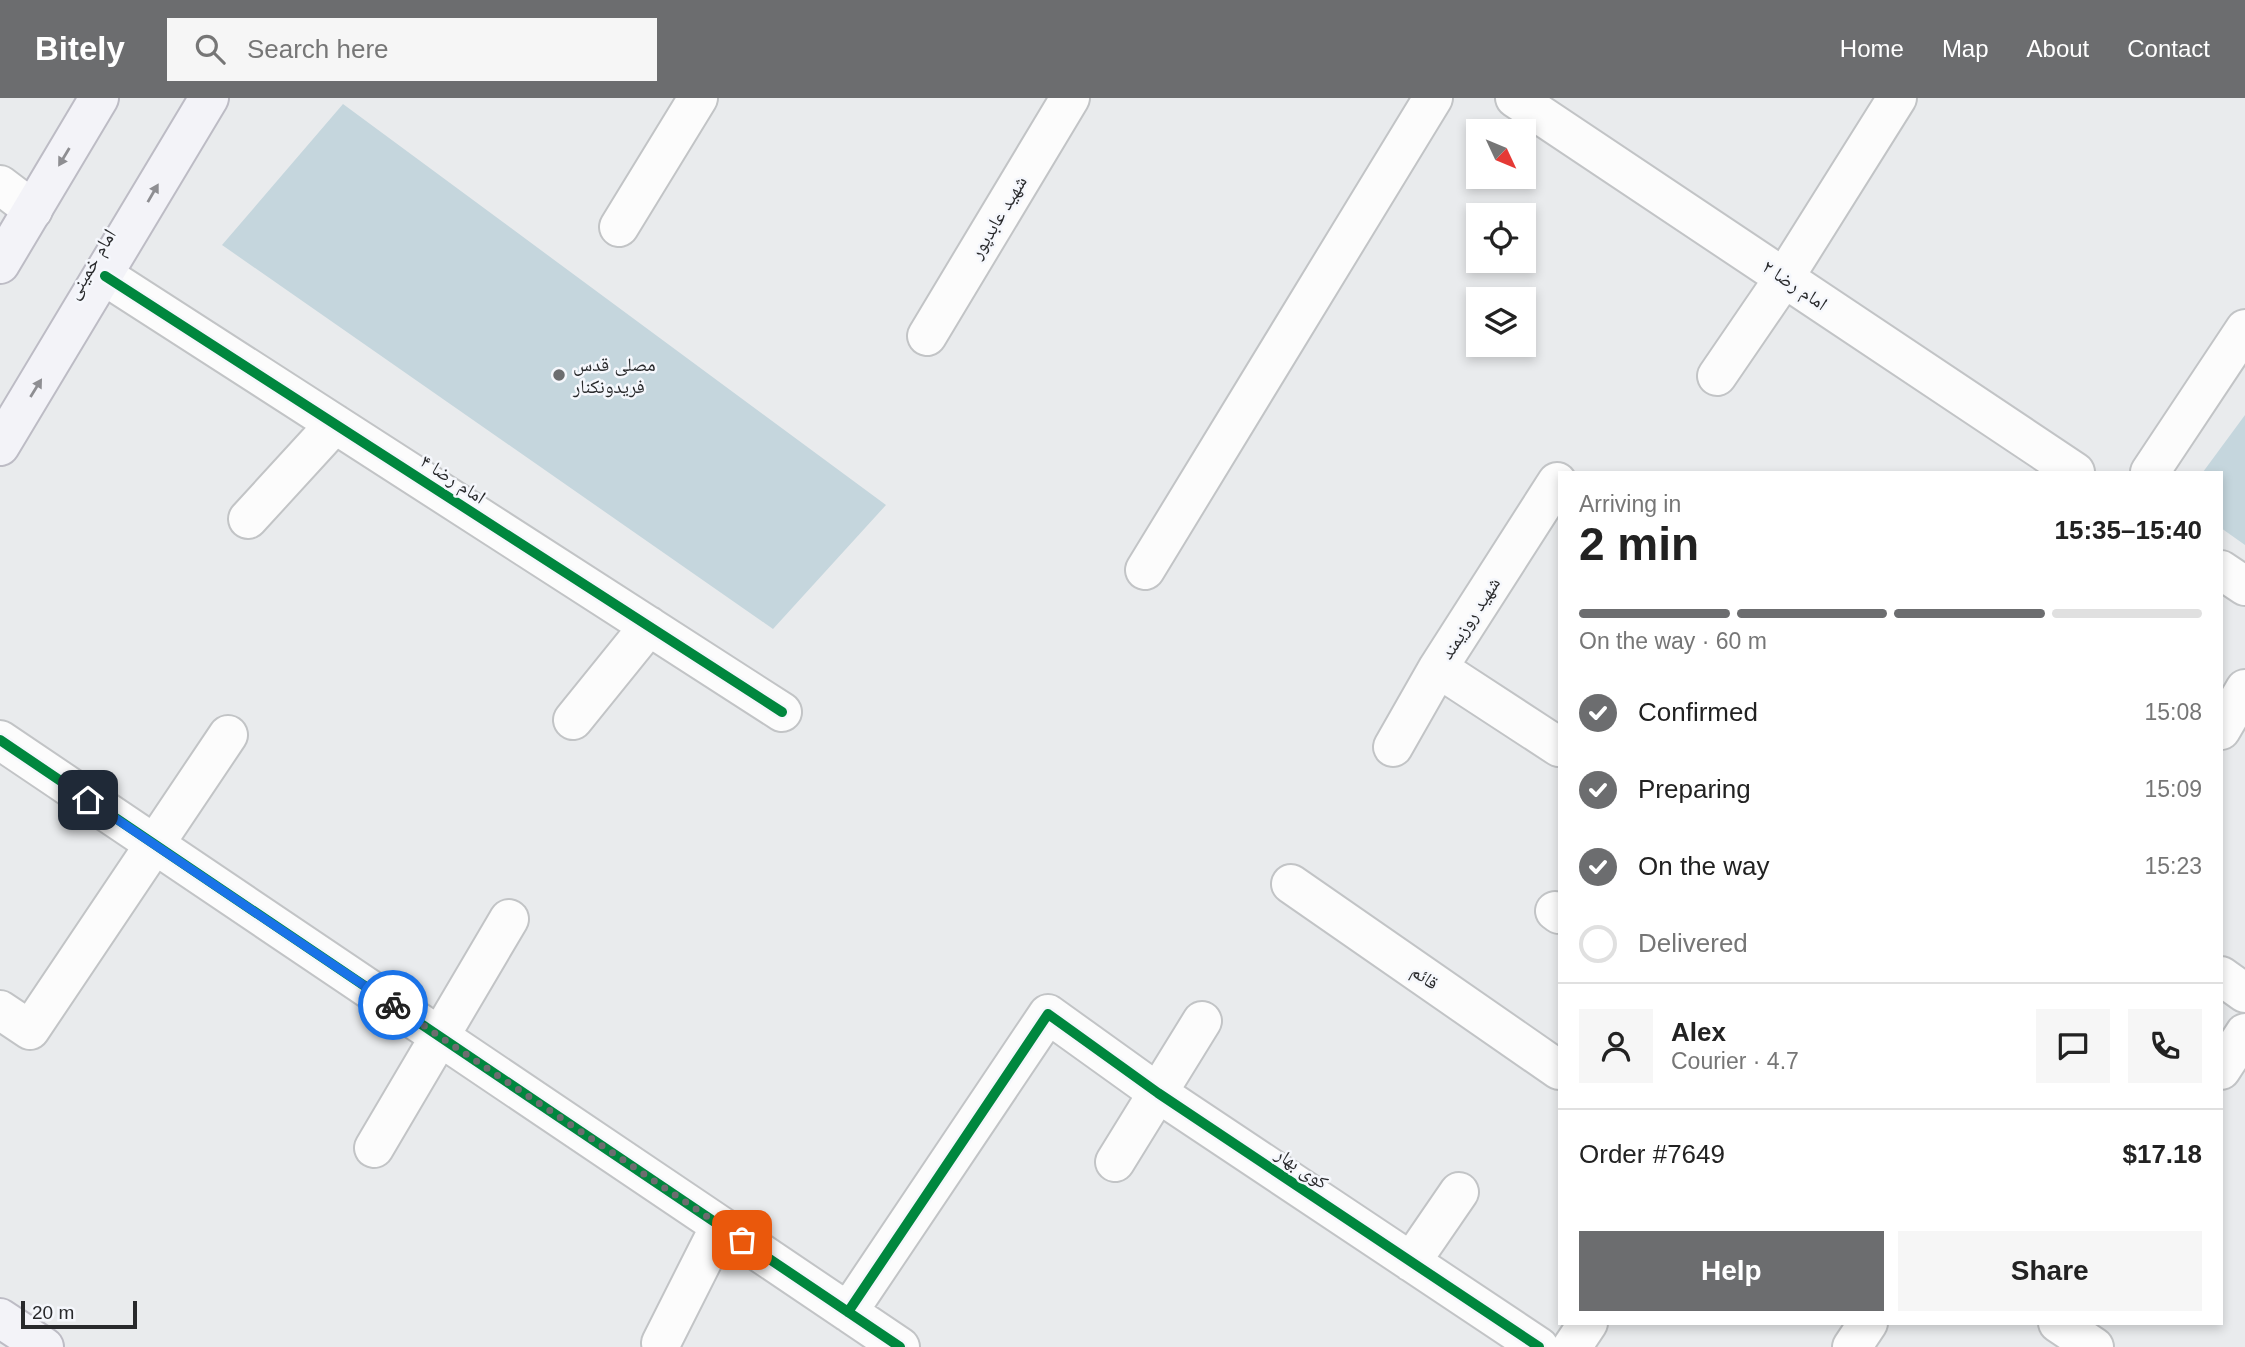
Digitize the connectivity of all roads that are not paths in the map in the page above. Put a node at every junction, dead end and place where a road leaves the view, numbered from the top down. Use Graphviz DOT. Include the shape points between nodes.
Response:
graph roads {
  1 [pos="99,98"];
  2 [pos="209,98"];
  3 [pos="698,98"];
  4 [pos="1070,98"];
  5 [pos="1433,98"];
  6 [pos="1515,98"];
  7 [pos="1897,98"];
  8 [pos="0,186"];
  9 [pos="33,210"];
  10 [pos="619,228"];
  11 [pos="0,264"];
  12 [pos="105,276"];
  13 [pos="1784,278"];
  14 [pos="2245,329"];
  15 [pos="927,336"];
  16 [pos="1717,376"];
  17 [pos="334,424"];
  18 [pos="0,446"];
  19 [pos="2074,471"];
  20 [pos="2151,471"];
  21 [pos="1557,482"];
  22 [pos="248,519"];
  23 [pos="1146,570"];
  24 [pos="2223,571"];
  25 [pos="2245,586"];
  26 [pos="649,626"];
  27 [pos="1438,668"];
  28 [pos="2245,689"];
  29 [pos="782,712"];
  30 [pos="573,720"];
  31 [pos="2223,727"];
  32 [pos="228,735"];
  33 [pos="0,740"];
  34 [pos="1558,746"];
  35 [pos="1393,747"];
  36 [pos="154,845"];
  37 [pos="1291,884"];
  38 [pos="509,919"];
  39 [pos="2223,977"];
  40 [pos="2245,993"];
  41 [pos="0,1010"];
  42 [pos="1202,1021"];
  43 [pos="2245,1032"];
  44 [pos="440,1037"];
  45 [pos="2223,1067"];
  46 [pos="1558,1069"];
  47 [pos="1158,1093"];
  48 [pos="374,1148"];
  49 [pos="1115,1162"];
  50 [pos="1459,1192"];
  51 [pos="720,1226"];
  52 [pos="1411,1262"];
  53 [pos="848,1312"];
  54 [pos="0,1318"];
  55 [pos="1587,1325"];
  56 [pos="1867,1325"];
  57 [pos="2061,1325"];
  58 [pos="661,1343"];
  59 [pos="44,1347"];
  60 [pos="900,1347"];
  61 [pos="1539,1347"];
  62 [pos="1572,1347"];
  63 [pos="1852,1347"];
  64 [pos="2094,1347"];
  1 -- 9 [label="main road, one-way"];
  12 -- 2 [label="main road, امام خمینی, one-way"];
  3 -- 10 [label="street"];
  4 -- 15 [label="street, شهید عابدپور"];
  5 -- 23 [label="street"];
  6 -- 13 [label="street, امام رضا ۲"];
  7 -- 13 [label="street"];
  8 -- 9 [label="street"];
  9 -- 11 [label="main road"];
  12 -- 17 [label="street, امام رضا ۴"];
  18 -- 12 [label="main road, امام خمینی, one-way"];
  13 -- 16 [label="street"];
  13 -- 19 [label="street, امام رضا ۲"];
  14 -- 20 [label="street"];
  17 -- 22 [label="street"];
  17 -- 26 [label="street, امام رضا ۴"];
  21 -- 27 [label="street, شهید روزیمند"];
  24 -- 25 [label="street"];
  26 -- 29 [label="street, امام رضا ۴"];
  26 -- 30 [label="street"];
  27 -- 34 [label="street, شهید روزیمند"];
  27 -- 35 [label="street"];
  28 -- 31 [label="street"];
  32 -- 36 [label="street"];
  33 -- 36 [label="street"];
  36 -- 41 [label="street" via="30,1030"];
  36 -- 44 [label="street"];
  37 -- 46 [label="street, قائم"];
  38 -- 44 [label="street"];
  39 -- 40 [label="street"];
  42 -- 47 [label="street"];
  43 -- 45 [label="street"];
  44 -- 48 [label="street"];
  44 -- 51 [label="street"];
  47 -- 49 [label="street"];
  47 -- 52 [label="street, کوی بهار"];
  47 -- 53 [label="street, کوی بهار" via="1048,1014"];
  50 -- 52 [label="street"];
  51 -- 53 [label="street"];
  51 -- 58 [label="street"];
  52 -- 61 [label="street, کوی بهار"];
  53 -- 60 [label="street"];
  54 -- 59 [label="main road"];
  55 -- 62 [label="street"];
  56 -- 63 [label="street"];
  57 -- 64 [label="street"];
}
